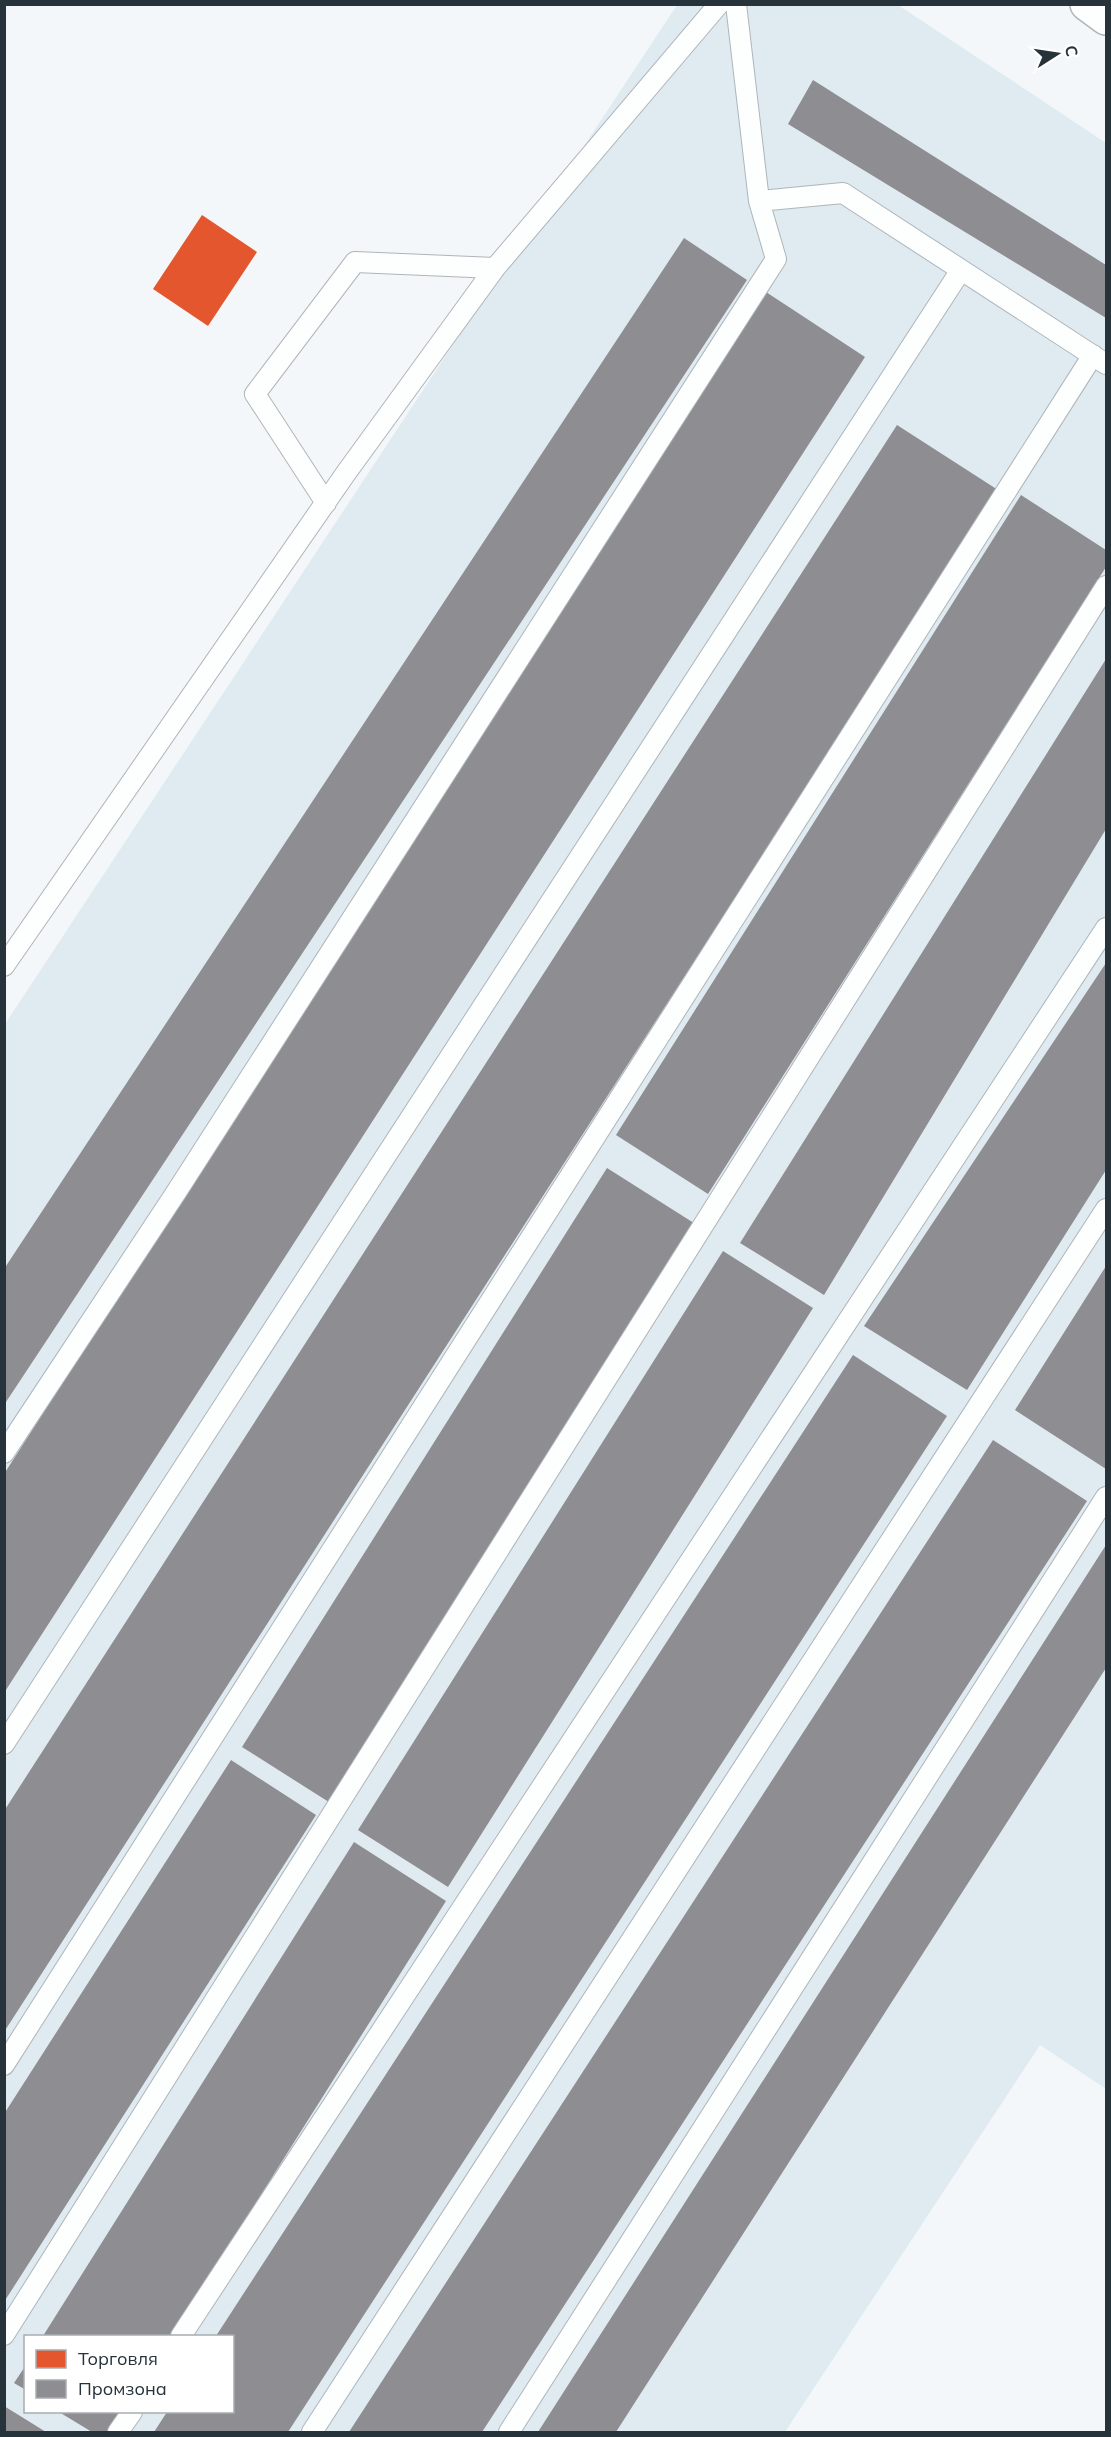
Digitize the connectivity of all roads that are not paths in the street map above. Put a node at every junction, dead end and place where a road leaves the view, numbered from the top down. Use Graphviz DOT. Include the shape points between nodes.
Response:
graph roads {
  1 [pos="719,4"];
  2 [pos="736,4"];
  3 [pos="1087,4"];
  4 [pos="1107,18"];
  5 [pos="759,201"];
  6 [pos="495,268"];
  7 [pos="961,270"];
  8 [pos="1100,360"];
  9 [pos="326,503"];
  10 [pos="1107,586"];
  11 [pos="1107,928"];
  12 [pos="4,966"];
  13 [pos="1107,1209"];
  14 [pos="4,1453"];
  15 [pos="1107,1497"];
  16 [pos="4,1744"];
  17 [pos="4,2065"];
  18 [pos="4,2335"];
  19 [pos="182,2335"];
  20 [pos="131,2413"];
  21 [pos="118,2433"];
  22 [pos="312,2433"];
  23 [pos="509,2433"];
  1 -- 6 [label="lane"];
  2 -- 5 [label="lane"];
  3 -- 4 [label="main road"];
  5 -- 7 [label="lane" via="843,193"];
  5 -- 14 [label="lane" via="776,259"];
  6 -- 9 [label="lane"];
  6 -- 9 [label="lane" via="355,262 255,394"];
  7 -- 8 [label="lane"];
  7 -- 16 [label="lane"];
  8 -- 17 [label="lane"];
  9 -- 12 [label="lane"];
  10 -- 18 [label="lane"];
  11 -- 19 [label="lane"];
  13 -- 22 [label="lane"];
  15 -- 23 [label="lane"];
  20 -- 21 [label="lane"];
}
